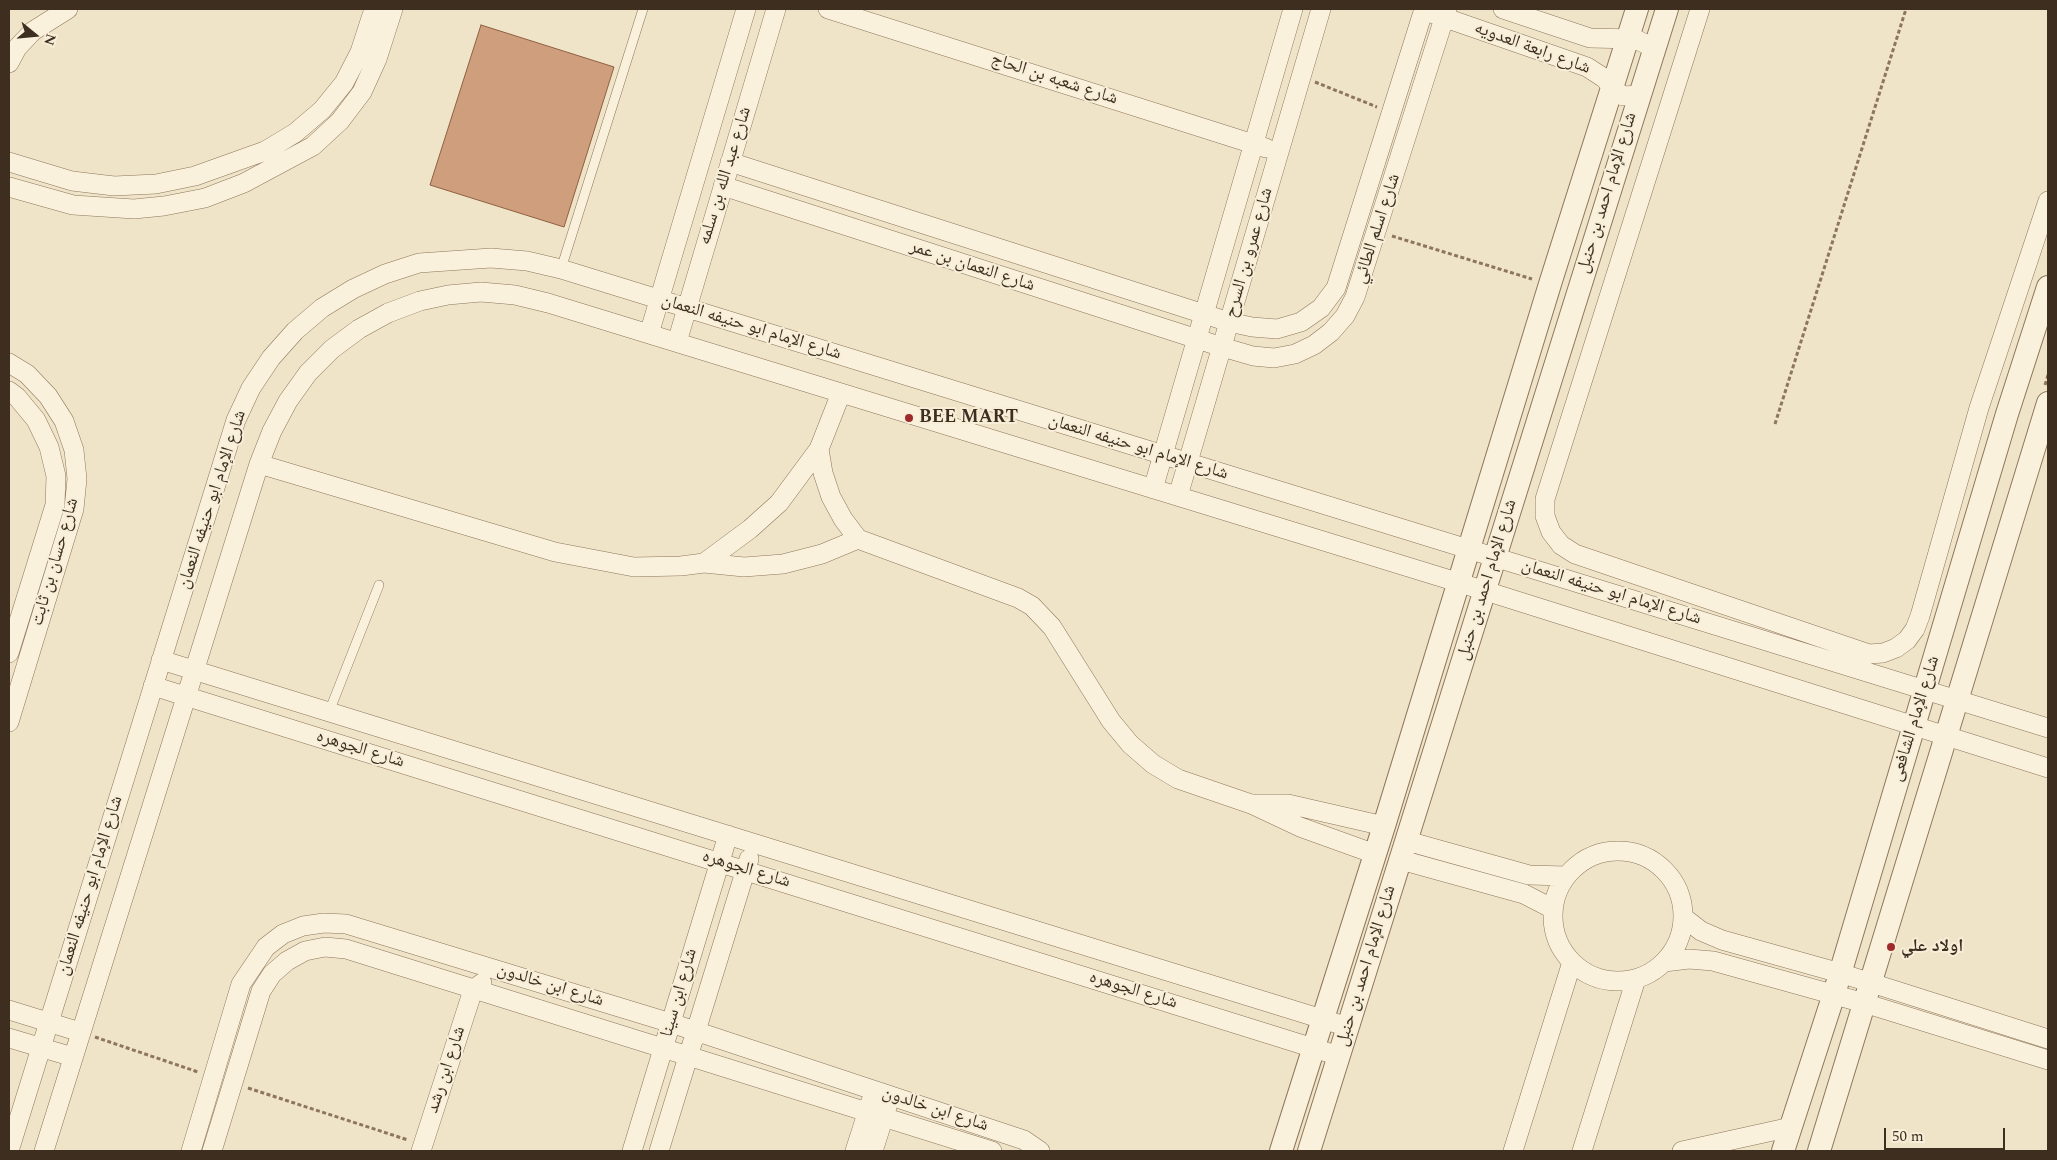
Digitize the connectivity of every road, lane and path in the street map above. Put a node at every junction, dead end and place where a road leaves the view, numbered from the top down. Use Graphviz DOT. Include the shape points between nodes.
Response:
graph roads {
  1 [pos="68,9"];
  2 [pos="374,9"];
  3 [pos="393,9"];
  4 [pos="643,9"];
  5 [pos="746,9"];
  6 [pos="776,9"];
  7 [pos="828,9"];
  8 [pos="1293,9"];
  9 [pos="1321,9"];
  10 [pos="1422,9"];
  11 [pos="1503,9"];
  12 [pos="1637,9"];
  13 [pos="1667,9"];
  14 [pos="1700,9"];
  15 [pos="1906,9"];
  16 [pos="1446,13"];
  17 [pos="1628,38"];
  18 [pos="1654,51"];
  19 [pos="9,63"];
  20 [pos="1301,76"];
  21 [pos="1612,86"];
  22 [pos="1639,95"];
  23 [pos="1392,112"];
  24 [pos="1254,144"];
  25 [pos="1279,152"];
  26 [pos="9,162"];
  27 [pos="730,162"];
  28 [pos="723,186"];
  29 [pos="9,187"];
  30 [pos="2048,201"];
  31 [pos="1378,232"];
  32 [pos="561,269"];
  33 [pos="1550,284"];
  34 [pos="2048,287"];
  35 [pos="659,299"];
  36 [pos="687,308"];
  37 [pos="1204,314"];
  38 [pos="1229,322"];
  39 [pos="649,334"];
  40 [pos="1196,340"];
  41 [pos="676,342"];
  42 [pos="1222,348"];
  43 [pos="9,363"];
  44 [pos="9,391"];
  45 [pos="841,393"];
  46 [pos="2048,403"];
  47 [pos="1979,408"];
  48 [pos="2007,414"];
  49 [pos="1775,424"];
  50 [pos="1969,444"];
  51 [pos="820,449"];
  52 [pos="1995,452"];
  53 [pos="1162,455"];
  54 [pos="1188,463"];
  55 [pos="259,464"];
  56 [pos="1153,489"];
  57 [pos="1178,496"];
  58 [pos="858,539"];
  59 [pos="1467,549"];
  60 [pos="1495,558"];
  61 [pos="704,563"];
  62 [pos="1457,582"];
  63 [pos="379,585"];
  64 [pos="1485,591"];
  65 [pos="18,626"];
  66 [pos="37,632"];
  67 [pos="9,654"];
  68 [pos="161,660"];
  69 [pos="196,670"];
  70 [pos="153,686"];
  71 [pos="1924,690"];
  72 [pos="187,697"];
  73 [pos="1956,699"];
  74 [pos="329,712"];
  75 [pos="9,722"];
  76 [pos="1914,726"];
  77 [pos="2048,728"];
  78 [pos="1945,735"];
  79 [pos="2048,768"];
  80 [pos="1251,804"];
  81 [pos="1384,826"];
  82 [pos="728,835"];
  83 [pos="754,843"];
  84 [pos="1404,850"];
  85 [pos="1375,854"];
  86 [pos="720,862"];
  87 [pos="745,870"];
  88 [pos="1566,876"];
  89 [pos="1553,909"];
  90 [pos="1683,917"];
  91 [pos="1572,962"];
  92 [pos="1664,962"];
  93 [pos="478,965"];
  94 [pos="1840,973"];
  95 [pos="1636,979"];
  96 [pos="1872,982"];
  97 [pos="473,990"];
  98 [pos="1834,994"];
  99 [pos="1864,1003"];
  100 [pos="9,1010"];
  101 [pos="1323,1019"];
  102 [pos="49,1023"];
  103 [pos="671,1024"];
  104 [pos="1348,1027"];
  105 [pos="80,1032"];
  106 [pos="696,1032"];
  107 [pos="9,1038"];
  108 [pos="2048,1039"];
  109 [pos="42,1048"];
  110 [pos="1314,1048"];
  111 [pos="664,1050"];
  112 [pos="1339,1056"];
  113 [pos="72,1057"];
  114 [pos="688,1058"];
  115 [pos="2048,1060"];
  116 [pos="213,1077"];
  117 [pos="233,1083"];
  118 [pos="882,1093"];
  119 [pos="875,1115"];
  120 [pos="1791,1126"];
  121 [pos="422,1148"];
  122 [pos="10,1151"];
  123 [pos="44,1151"];
  124 [pos="191,1151"];
  125 [pos="212,1151"];
  126 [pos="632,1151"];
  127 [pos="659,1151"];
  128 [pos="856,1151"];
  129 [pos="873,1151"];
  130 [pos="992,1151"];
  131 [pos="1040,1151"];
  132 [pos="1281,1151"];
  133 [pos="1309,1151"];
  134 [pos="1513,1151"];
  135 [pos="1582,1151"];
  136 [pos="1682,1151"];
  137 [pos="1783,1151"];
  138 [pos="1819,1151"];
  1 -- 19 [label="street" via="33,31 17,48"];
  2 -- 26 [label="street" via="360,52 344,83 322,110 295,133 265,150 195,176 131,186 72,181"];
  3 -- 29 [label="street" via="377,59 362,92 340,121 313,146 244,183 205,198 134,209 73,204"];
  4 -- 32 [label="lane"];
  5 -- 35 [label="street, شارع عبد الله بن سلمه"];
  6 -- 27 [label="street, شارع عبد الله بن سلمه"];
  7 -- 24 [label="street, شارع شعبه بن الحاج"];
  8 -- 24 [label="street, شارع عمرو بن السرح"];
  9 -- 20 [label="street, شارع عمرو بن السرح"];
  10 -- 16 [label="street, شارع رابعة العدويه"];
  10 -- 23 [label="street, شارع اسلم الطائي"];
  11 -- 17 [label="street, شارع رابعة العدويه" via="1590,38"];
  12 -- 17 [label="street, شارع الإمام احمد بن حنبل"];
  13 -- 18 [label="street, شارع الإمام احمد بن حنبل"];
  14 -- 50 [label="street" via="1545,499 1545,516 1551,532 1561,545 1575,554 1869,654 1883,653 1901,644 1915,629"];
  15 -- 49 [label="path"];
  16 -- 21 [label="street, شارع رابعة العدويه" via="1587,67"];
  16 -- 31 [label="street, شارع اسلم الطائي"];
  17 -- 18 [label="street, شارع رابعة العدويه" via="1642,42"];
  17 -- 21 [label="street, شارع الإمام احمد بن حنبل"];
  18 -- 22 [label="street, شارع الإمام احمد بن حنبل"];
  20 -- 23 [label="path"];
  20 -- 25 [label="street, شارع عمرو بن السرح"];
  21 -- 22 [label="street, شارع رابعة العدويه" via="1623,96"];
  21 -- 33 [label="street, شارع الإمام احمد بن حنبل"];
  22 -- 60 [label="street, شارع الإمام احمد بن حنبل"];
  23 -- 38 [label="street, شارع اسلم الطائي" via="1336,288 1322,308 1301,322 1277,329 1252,328"];
  24 -- 25 [label="street, شارع شعبه بن الحاج"];
  24 -- 37 [label="street, شارع عمرو بن السرح"];
  25 -- 38 [label="street, شارع عمرو بن السرح"];
  27 -- 28 [label="street, شارع عبد الله بن سلمه"];
  27 -- 37 [label="street, شارع النعمان بن عمر"];
  28 -- 36 [label="street, شارع عبد الله بن سلمه"];
  28 -- 40 [label="street, شارع النعمان بن عمر"];
  30 -- 47 [label="street"];
  31 -- 33 [label="path"];
  31 -- 42 [label="street, شارع اسلم الطائي" via="1345,316 1314,345 1295,354 1274,358"];
  32 -- 35 [label="street, شارع الإمام ابو حنيفه النعمان"];
  32 -- 68 [label="street, شارع الإمام ابو حنيفه النعمان" via="491,258 419,263 352,289 322,308 295,332 271,358 251,388 236,420"];
  33 -- 59 [label="street, شارع الإمام احمد بن حنبل"];
  34 -- 48 [label="street, شارع الإمام الشافعى"];
  35 -- 36 [label="street, شارع الإمام ابو حنيفه النعمان"];
  35 -- 39 [label="street, شارع عبد الله بن سلمه"];
  36 -- 41 [label="street, شارع عبد الله بن سلمه"];
  36 -- 53 [label="street, شارع الإمام ابو حنيفه النعمان"];
  37 -- 38 [label="street, شارع النعمان بن عمر"];
  37 -- 40 [label="street, شارع عمرو بن السرح"];
  38 -- 42 [label="street, شارع عمرو بن السرح"];
  39 -- 41 [label="street, شارع الإمام ابو حنيفه النعمان"];
  39 -- 55 [label="street, شارع الإمام ابو حنيفه النعمان" via="515,295 482,292 420,301 388,312 359,329 308,373 288,401"];
  40 -- 42 [label="street, شارع النعمان بن عمر"];
  40 -- 53 [label="street, شارع عمرو بن السرح"];
  41 -- 45 [label="street, شارع الإمام ابو حنيفه النعمان"];
  42 -- 54 [label="street, شارع عمرو بن السرح"];
  43 -- 66 [label="street, شارع حسان بن ثابت" via="27,374 48,396 64,421 74,450 77,472 74,509"];
  44 -- 65 [label="street, شارع حسان بن ثابت" via="36,420 49,447 56,476 55,506"];
  45 -- 51 [label="street"];
  45 -- 56 [label="street, شارع الإمام ابو حنيفه النعمان"];
  46 -- 73 [label="street, شارع الإمام الشافعى"];
  47 -- 48 [label="street" via="1995,416"];
  47 -- 50 [label="street"];
  48 -- 52 [label="street, شارع الإمام الشافعى"];
  50 -- 52 [label="street" via="1981,441"];
  51 -- 58 [label="street" via="831,497"];
  51 -- 61 [label="street" via="779,502 750,529"];
  52 -- 71 [label="street, شارع الإمام الشافعى"];
  53 -- 54 [label="street, شارع الإمام ابو حنيفه النعمان"];
  53 -- 56 [label="street, شارع عمرو بن السرح"];
  54 -- 57 [label="street, شارع عمرو بن السرح"];
  54 -- 59 [label="street, شارع الإمام ابو حنيفه النعمان"];
  55 -- 61 [label="street" via="555,552 634,567 665,568"];
  55 -- 69 [label="street, شارع الإمام ابو حنيفه النعمان"];
  56 -- 57 [label="street, شارع الإمام ابو حنيفه النعمان"];
  57 -- 62 [label="street, شارع الإمام ابو حنيفه النعمان"];
  58 -- 61 [label="street" via="822,554 783,564 744,567"];
  58 -- 80 [label="street" via="1032,606 1052,627 1112,721 1152,764 1178,779"];
  59 -- 60 [label="street, شارع الإمام ابو حنيفه النعمان"];
  59 -- 62 [label="street, شارع الإمام احمد بن حنبل"];
  60 -- 64 [label="street, شارع الإمام احمد بن حنبل"];
  60 -- 71 [label="street, شارع الإمام ابو حنيفه النعمان"];
  62 -- 64 [label="street, شارع الإمام ابو حنيفه النعمان"];
  62 -- 81 [label="street, شارع الإمام احمد بن حنبل"];
  63 -- 74 [label="lane"];
  64 -- 76 [label="street, شارع الإمام ابو حنيفه النعمان"];
  64 -- 84 [label="street, شارع الإمام احمد بن حنبل"];
  65 -- 66 [label="street"];
  65 -- 67 [label="street, شارع حسان بن ثابت"];
  66 -- 75 [label="street, شارع حسان بن ثابت"];
  68 -- 69 [label="street, شارع الجوهره"];
  68 -- 70 [label="street, شارع الإمام ابو حنيفه النعمان"];
  69 -- 72 [label="street, شارع الإمام ابو حنيفه النعمان"];
  69 -- 74 [label="street, شارع الجوهره"];
  70 -- 72 [label="street, شارع الجوهره"];
  70 -- 102 [label="street, شارع الإمام ابو حنيفه النعمان"];
  71 -- 73 [label="street, شارع الإمام ابو حنيفه النعمان"];
  71 -- 76 [label="street, شارع الإمام الشافعى"];
  72 -- 86 [label="street, شارع الجوهره"];
  72 -- 105 [label="street, شارع الإمام ابو حنيفه النعمان"];
  73 -- 77 [label="street, شارع الإمام ابو حنيفه النعمان"];
  73 -- 78 [label="street, شارع الإمام الشافعى"];
  74 -- 82 [label="street, شارع الجوهره"];
  76 -- 78 [label="street, شارع الإمام ابو حنيفه النعمان"];
  76 -- 94 [label="street, شارع الإمام الشافعى"];
  78 -- 79 [label="street, شارع الإمام ابو حنيفه النعمان"];
  78 -- 96 [label="street, شارع الإمام الشافعى"];
  80 -- 81 [label="street" via="1288,804"];
  80 -- 85 [label="street" via="1292,824"];
  81 -- 85 [label="street, شارع الإمام احمد بن حنبل"];
  82 -- 83 [label="street, شارع الجوهره"];
  82 -- 86 [label="street, شارع ابن سينا"];
  83 -- 87 [label="street, شارع ابن سينا"];
  83 -- 101 [label="street, شارع الجوهره"];
  84 -- 88 [label="street" via="1529,875"];
  84 -- 89 [label="street" via="1524,894"];
  84 -- 104 [label="street, شارع الإمام احمد بن حنبل"];
  85 -- 101 [label="street, شارع الإمام احمد بن حنبل"];
  86 -- 87 [label="street, شارع الجوهره"];
  86 -- 103 [label="street, شارع ابن سينا"];
  87 -- 106 [label="street, شارع ابن سينا"];
  87 -- 110 [label="street, شارع الجوهره"];
  88 -- 89 [label="street"];
  88 -- 90 [label="street" via="1581,862 1599,853 1620,851 1639,854 1657,864 1671,879 1680,897"];
  89 -- 91 [label="street" via="1554,928 1560,946"];
  90 -- 92 [label="street" via="1678,941"];
  90 -- 94 [label="street" via="1701,931 1722,940"];
  91 -- 95 [label="street" via="1595,977 1622,981"];
  91 -- 134 [label="street"];
  92 -- 95 [label="street"];
  92 -- 98 [label="street" via="1713,961"];
  93 -- 97 [label="street, شارع ابن رشد" via="486,972 482,983"];
  93 -- 103 [label="street, شارع ابن خالدون"];
  93 -- 116 [label="street, شارع ابن خالدون" via="346,924 303,926 283,934 266,948 241,984"];
  94 -- 96 [label="street"];
  94 -- 98 [label="street, شارع الإمام الشافعى"];
  95 -- 135 [label="street"];
  96 -- 99 [label="street, شارع الإمام الشافعى"];
  96 -- 108 [label="street"];
  97 -- 111 [label="street, شارع ابن خالدون"];
  97 -- 117 [label="street, شارع ابن خالدون" via="346,949 326,947 305,952 287,960 272,974 261,992"];
  97 -- 121 [label="street, شارع ابن رشد"];
  98 -- 99 [label="street"];
  98 -- 120 [label="street, شارع الإمام الشافعى"];
  99 -- 115 [label="street"];
  99 -- 138 [label="street, شارع الإمام الشافعى"];
  100 -- 102 [label="street"];
  101 -- 104 [label="street, شارع الجوهره"];
  101 -- 110 [label="street, شارع الإمام احمد بن حنبل"];
  102 -- 105 [label="street"];
  102 -- 109 [label="street, شارع الإمام ابو حنيفه النعمان"];
  103 -- 106 [label="street, شارع ابن خالدون"];
  103 -- 111 [label="street, شارع ابن سينا"];
  104 -- 112 [label="street, شارع الإمام احمد بن حنبل"];
  105 -- 113 [label="street, شارع الإمام ابو حنيفه النعمان"];
  105 -- 116 [label="path"];
  106 -- 114 [label="street, شارع ابن سينا"];
  106 -- 118 [label="street, شارع ابن خالدون"];
  107 -- 109 [label="street"];
  109 -- 113 [label="street"];
  109 -- 122 [label="street, شارع الإمام ابو حنيفه النعمان"];
  110 -- 112 [label="street, شارع الجوهره"];
  110 -- 132 [label="street, شارع الإمام احمد بن حنبل"];
  111 -- 114 [label="street, شارع ابن خالدون"];
  111 -- 126 [label="street, شارع ابن سينا"];
  112 -- 133 [label="street, شارع الإمام احمد بن حنبل"];
  113 -- 123 [label="street, شارع الإمام ابو حنيفه النعمان"];
  114 -- 119 [label="street, شارع ابن خالدون"];
  114 -- 127 [label="street, شارع ابن سينا"];
  116 -- 117 [label="street"];
  116 -- 124 [label="street, شارع ابن خالدون"];
  117 -- 121 [label="path"];
  117 -- 125 [label="street, شارع ابن خالدون"];
  118 -- 119 [label="street"];
  118 -- 131 [label="street, شارع ابن خالدون" via="1024,1140"];
  119 -- 128 [label="street"];
  119 -- 129 [label="street"];
  119 -- 130 [label="street, شارع ابن خالدون"];
  120 -- 136 [label="street"];
  120 -- 137 [label="street, شارع الإمام الشافعى"];
}
